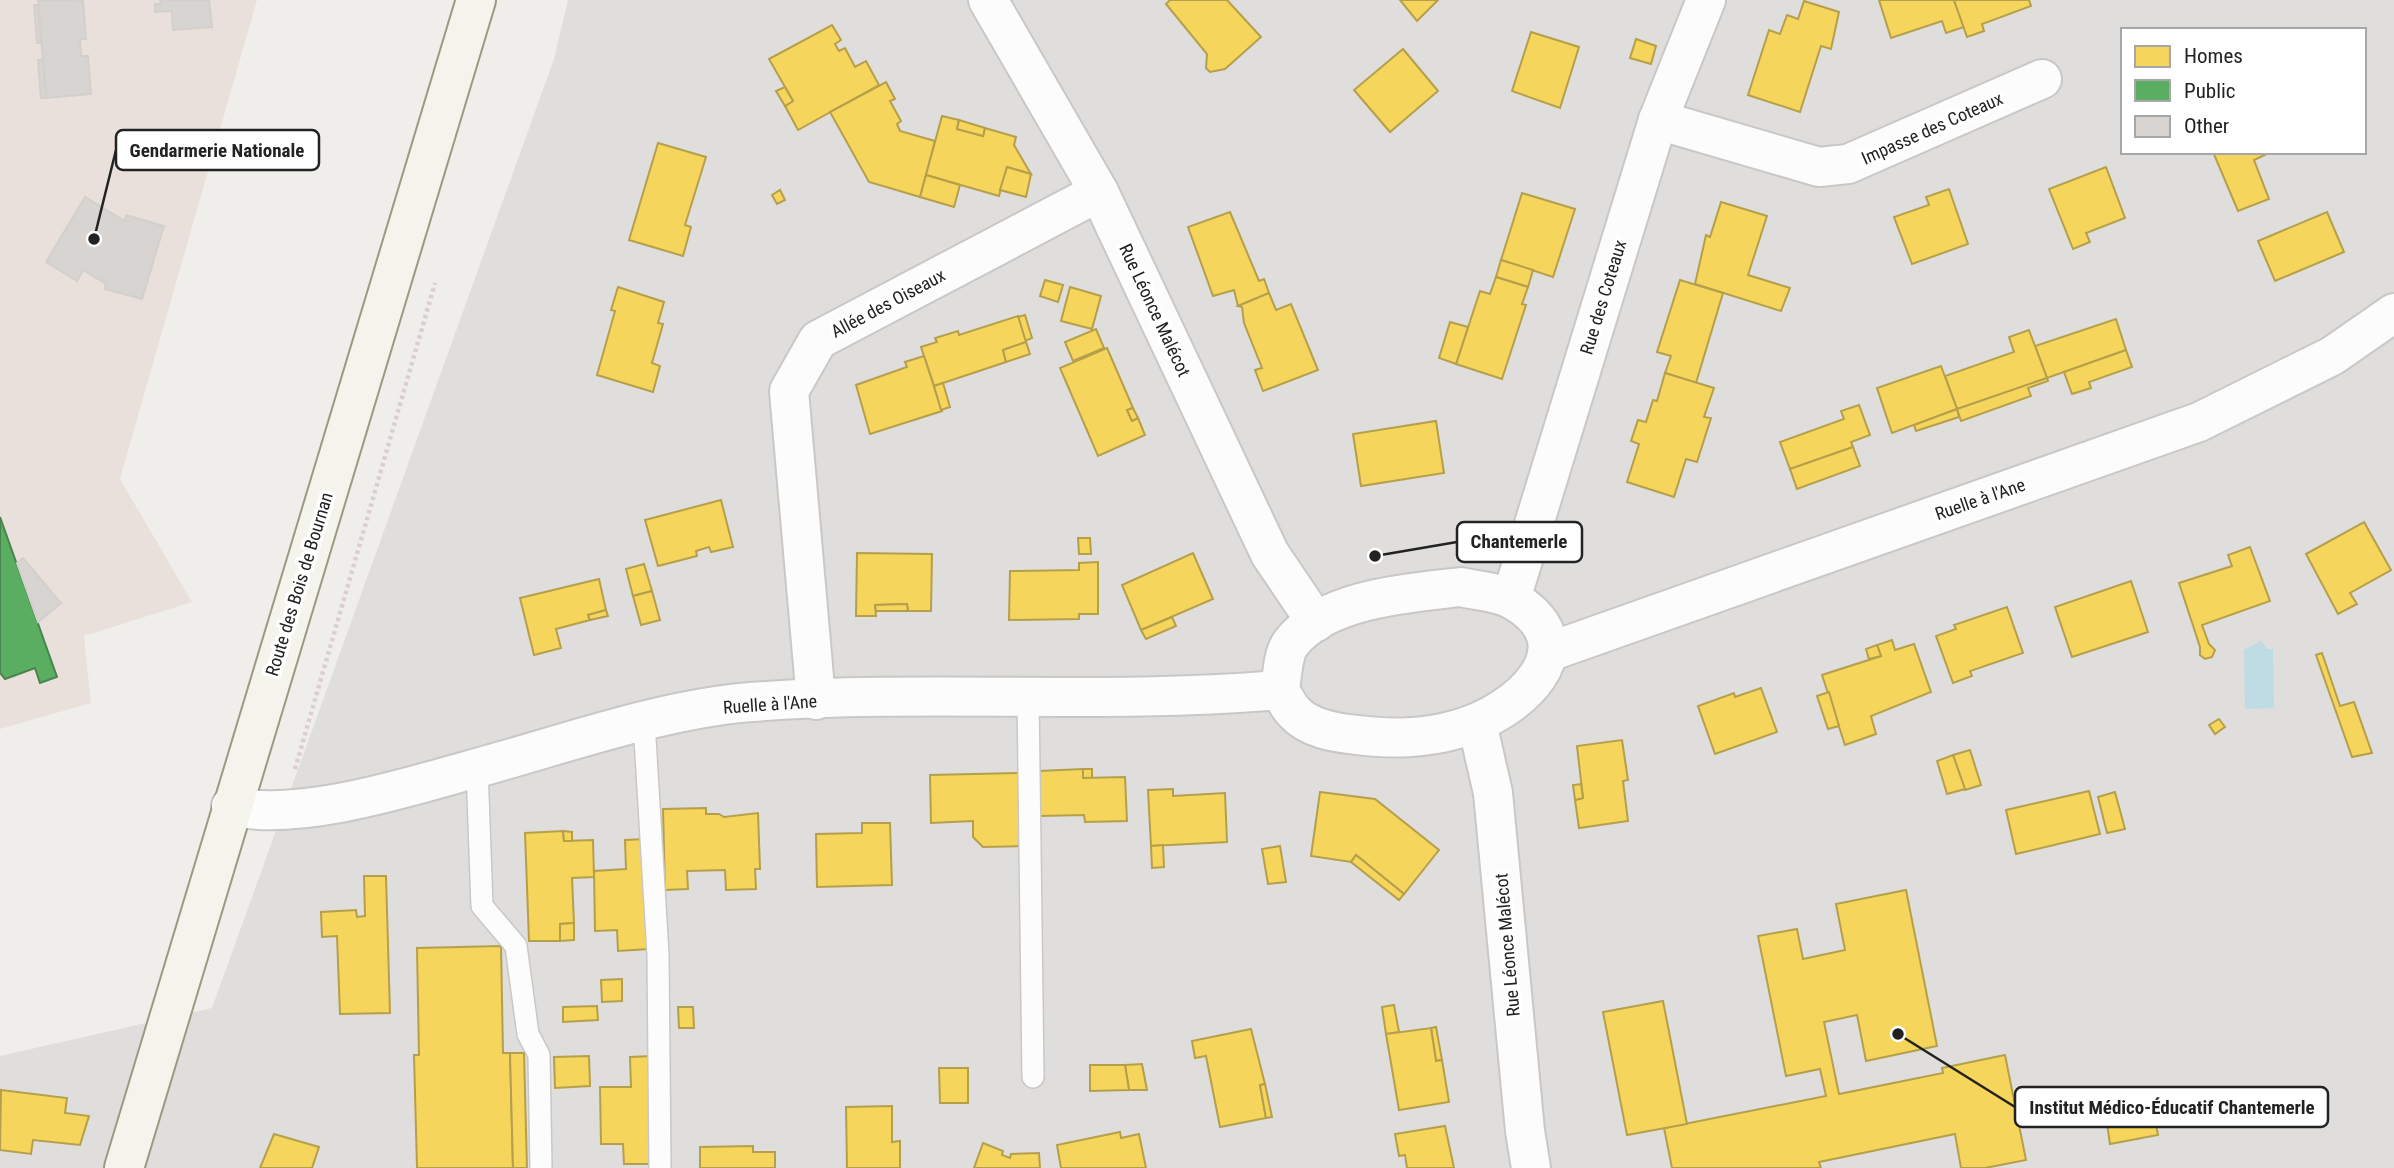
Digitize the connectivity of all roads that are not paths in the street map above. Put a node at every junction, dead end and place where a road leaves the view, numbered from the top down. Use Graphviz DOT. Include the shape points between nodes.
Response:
graph roads {
  1 [pos="476,0"];
  2 [pos="988,0"];
  3 [pos="1706,0"];
  4 [pos="2042,79"];
  5 [pos="1658,120"];
  6 [pos="1099,192"];
  7 [pos="2394,313"];
  8 [pos="1511,598"];
  9 [pos="1316,622"];
  10 [pos="1549,652"];
  11 [pos="1280,690"];
  12 [pos="1028,695"];
  13 [pos="816,701"];
  14 [pos="643,722"];
  15 [pos="1477,723"];
  16 [pos="477,768"];
  17 [pos="231,806"];
  18 [pos="1033,1077"];
  19 [pos="124,1168"];
  20 [pos="541,1168"];
  21 [pos="660,1168"];
  22 [pos="1531,1168"];
  1 -- 17 [label="street, Route des Bois de Bournan"];
  2 -- 6 [label="street, Rue Léonce Malécot"];
  3 -- 5 [label="street, Rue des Coteaux"];
  4 -- 5 [label="street, Impasse des Coteaux" via="1848,164 1819,167"];
  5 -- 8 [label="street, Rue des Coteaux"];
  6 -- 9 [label="street, Rue Léonce Malécot" via="1270,554"];
  6 -- 13 [label="street, Allée des Oiseaux" via="818,340 789,391"];
  7 -- 10 [label="street, Ruelle à l'Ane" via="2332,356 2199,422"];
  8 -- 9 [label="street" via="1461,587 1404,594 1350,606"];
  8 -- 10 [label="street" via="1538,620"];
  9 -- 11 [label="street" via="1289,644"];
  10 -- 15 [label="street" via="1541,675 1523,695"];
  11 -- 12 [label="street, Ruelle à l'Ane" via="1199,696"];
  11 -- 15 [label="street" via="1295,714 1328,732 1399,739"];
  12 -- 13 [label="street, Ruelle à l'Ane"];
  12 -- 18 [label="lane"];
  13 -- 14 [label="street, Ruelle à l'Ane" via="750,702"];
  14 -- 16 [label="street, Ruelle à l'Ane"];
  14 -- 21 [label="lane" via="658,954"];
  15 -- 22 [label="street, Rue Léonce Malécot" via="1493,793"];
  16 -- 17 [label="street, Ruelle à l'Ane" via="373,797 256,812"];
  16 -- 20 [label="lane" via="482,906 516,946 528,1034 539,1055"];
  17 -- 19 [label="street, Route des Bois de Bournan"];
}
